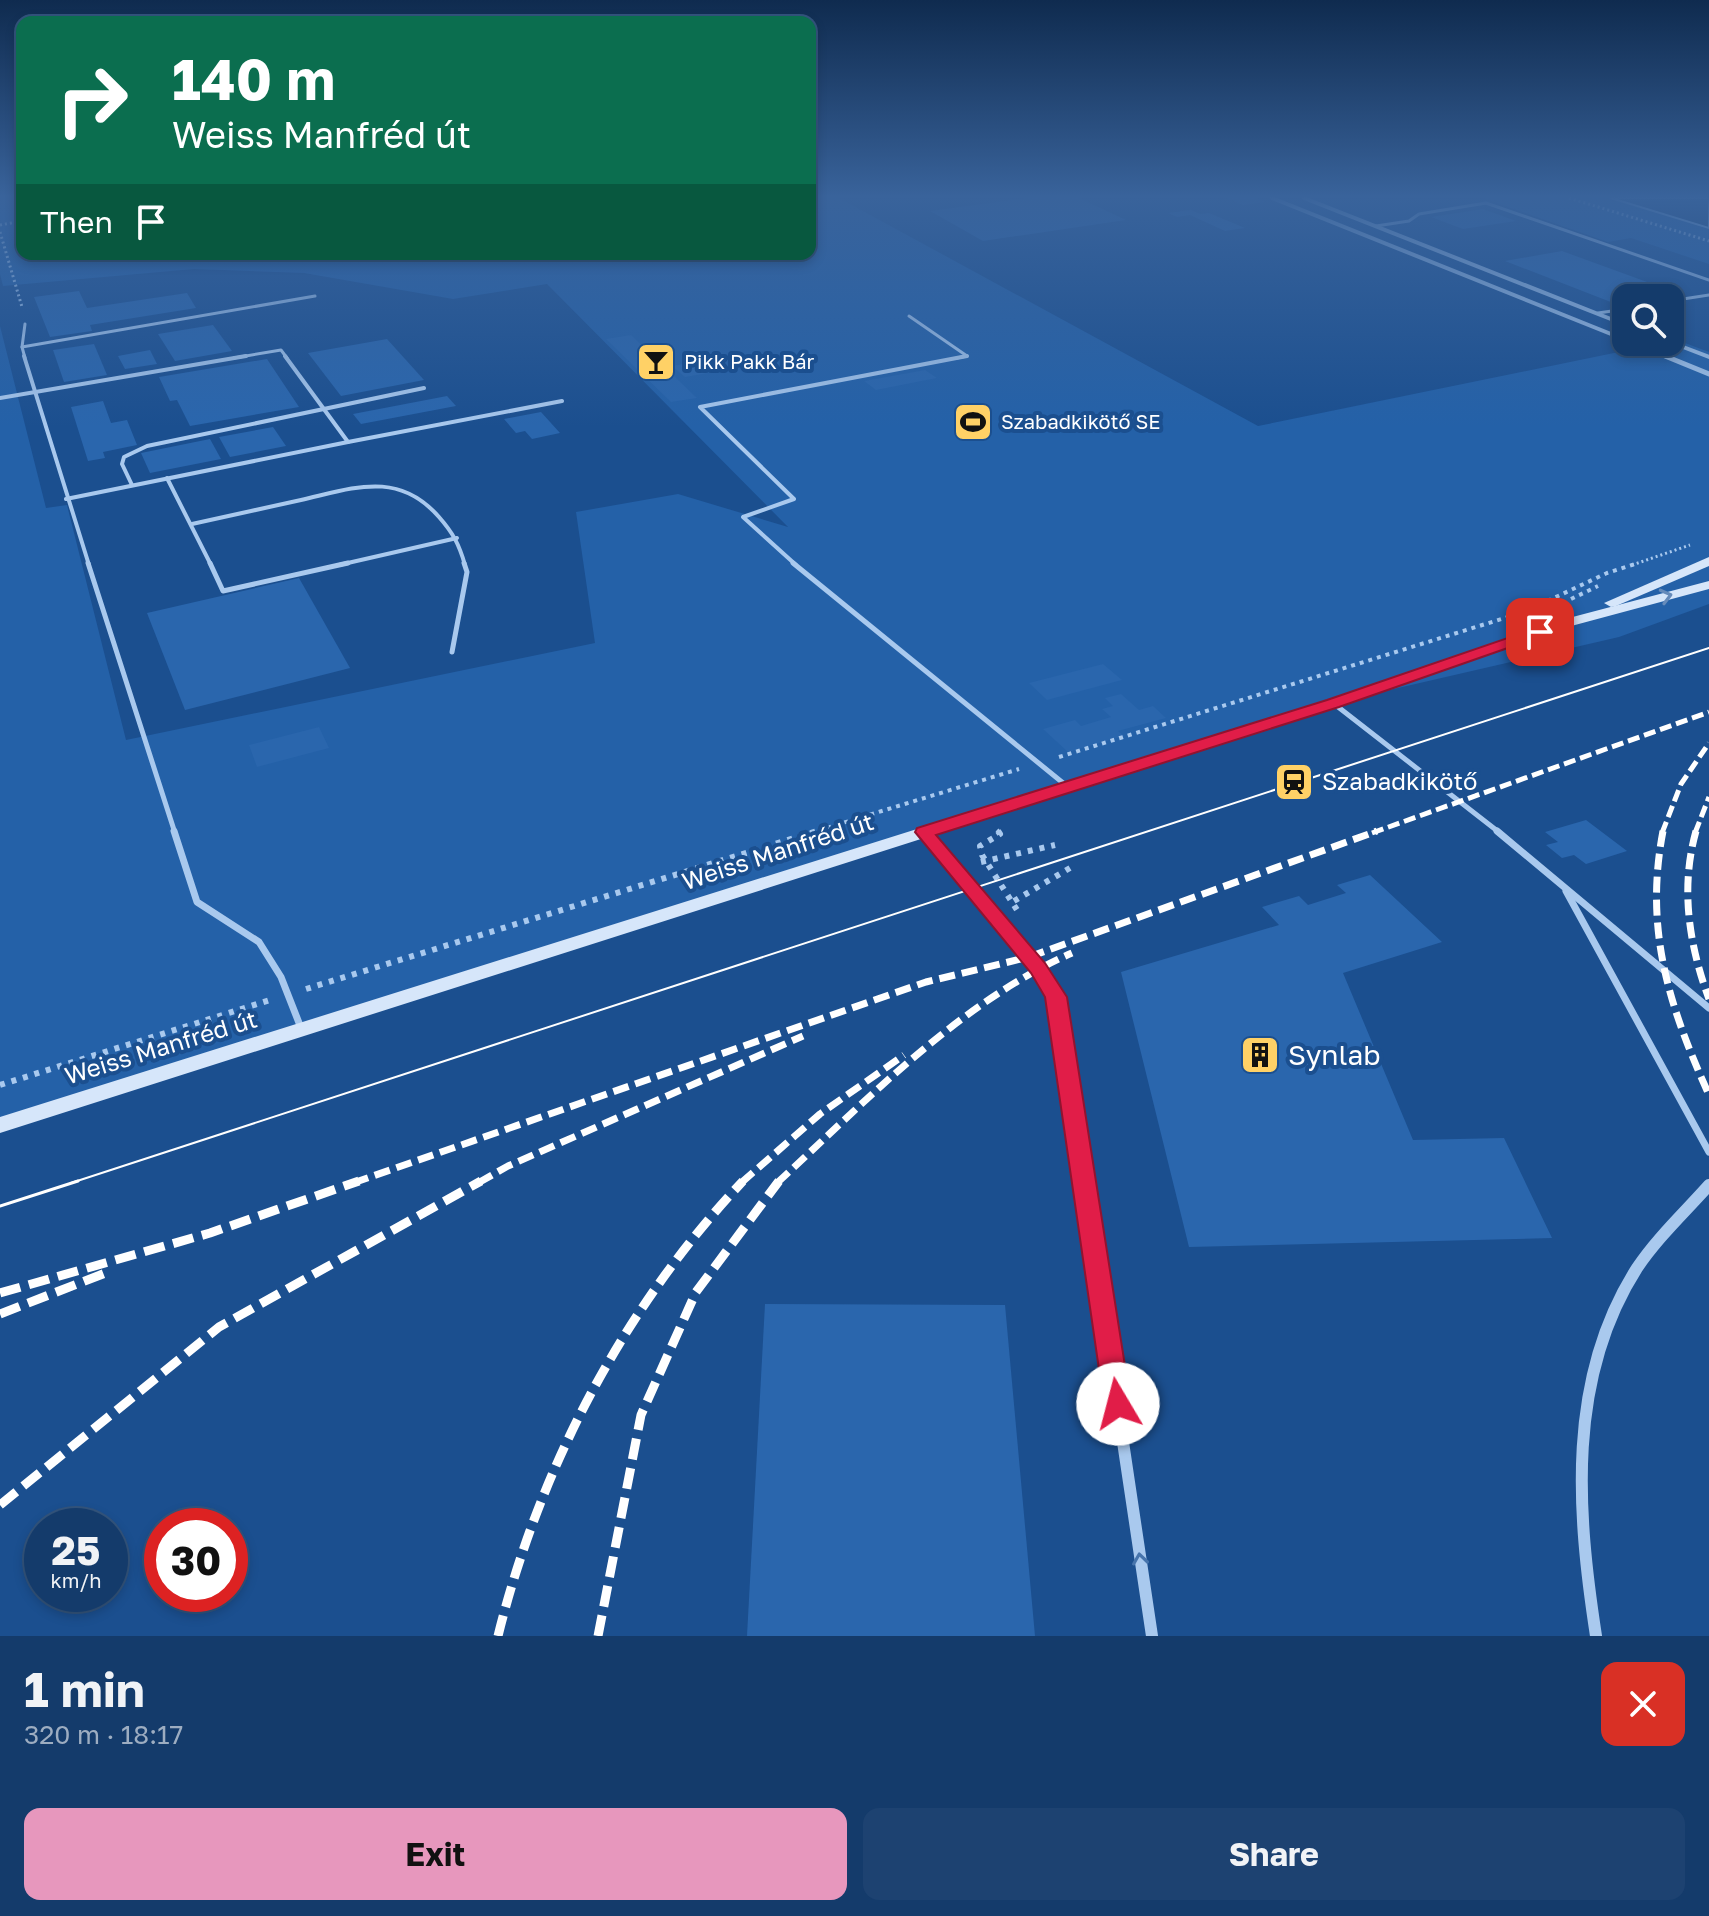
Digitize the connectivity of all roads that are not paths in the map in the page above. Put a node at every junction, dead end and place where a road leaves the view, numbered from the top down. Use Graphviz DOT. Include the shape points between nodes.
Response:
graph roads {
  1 [pos="1461,274"];
  2 [pos="1499,274"];
  3 [pos="1709,295"];
  4 [pos="315,296"];
  5 [pos="1684,299"];
  6 [pos="1612,311"];
  7 [pos="1598,313"];
  8 [pos="909,316"];
  9 [pos="1612,319"];
  10 [pos="25,324"];
  11 [pos="1612,335"];
  12 [pos="22,347"];
  13 [pos="1684,347"];
  14 [pos="1665,356"];
  15 [pos="1709,357"];
  16 [pos="1709,374"];
  17 [pos="424,388"];
  18 [pos="34,393"];
  19 [pos="0,398"];
  20 [pos="562,401"];
  21 [pos="324,408"];
  22 [pos="348,442"];
  23 [pos="167,478"];
  24 [pos="132,485"];
  25 [pos="66,499"];
  26 [pos="192,524"];
  27 [pos="457,538"];
  28 [pos="1709,561"];
  29 [pos="1709,585"];
  30 [pos="1570,622"];
  31 [pos="452,652"];
  32 [pos="1333,703"];
  33 [pos="1068,787"];
  34 [pos="924,832"];
  35 [pos="1564,887"];
  36 [pos="1709,1008"];
  37 [pos="303,1031"];
  38 [pos="0,1125"];
  39 [pos="1709,1152"];
  40 [pos="1709,1185"];
  41 [pos="1152,1636"];
  42 [pos="1596,1636"];
  1 -- 11 [label="street"];
  2 -- 7 [label="street"];
  3 -- 5 [label="lane"];
  4 -- 12 [label="lane"];
  6 -- 7 [label="lane"];
  7 -- 9 [label="street"];
  8 -- 33 [label="lane" via="967,356 700,407 794,499 743,517"];
  10 -- 12 [label="lane"];
  12 -- 18 [label="lane"];
  13 -- 15 [label="street"];
  14 -- 16 [label="street"];
  17 -- 21 [label="lane"];
  18 -- 19 [label="lane"];
  18 -- 21 [label="lane" via="281,350"];
  18 -- 25 [label="lane"];
  20 -- 22 [label="lane"];
  21 -- 22 [label="lane"];
  21 -- 24 [label="lane" via="147,446 124,457"];
  22 -- 23 [label="lane"];
  23 -- 24 [label="lane"];
  23 -- 26 [label="lane"];
  24 -- 25 [label="lane"];
  25 -- 37 [label="lane" via="197,902 213,917 252,935 267,953"];
  26 -- 27 [label="lane" via="376,486 423,499"];
  26 -- 27 [label="lane" via="223,591"];
  27 -- 31 [label="lane" via="467,572"];
  28 -- 30 [label="main road, Weiss Manfréd út"];
  30 -- 29 [label="main road, Weiss Manfréd út, one-way"];
  30 -- 32 [label="main road, Weiss Manfréd út"];
  32 -- 33 [label="main road, Weiss Manfréd út"];
  32 -- 35 [label="lane"];
  33 -- 34 [label="main road, Weiss Manfréd út"];
  34 -- 37 [label="main road, Weiss Manfréd út"];
  41 -- 34 [label="street, one-way" via="1056,997 1038,968"];
  35 -- 36 [label="lane"];
  35 -- 39 [label="lane"];
  37 -- 38 [label="main road, Weiss Manfréd út"];
  40 -- 42 [label="street" via="1637,1268 1592,1370 1584,1415 1582,1513"];
}
